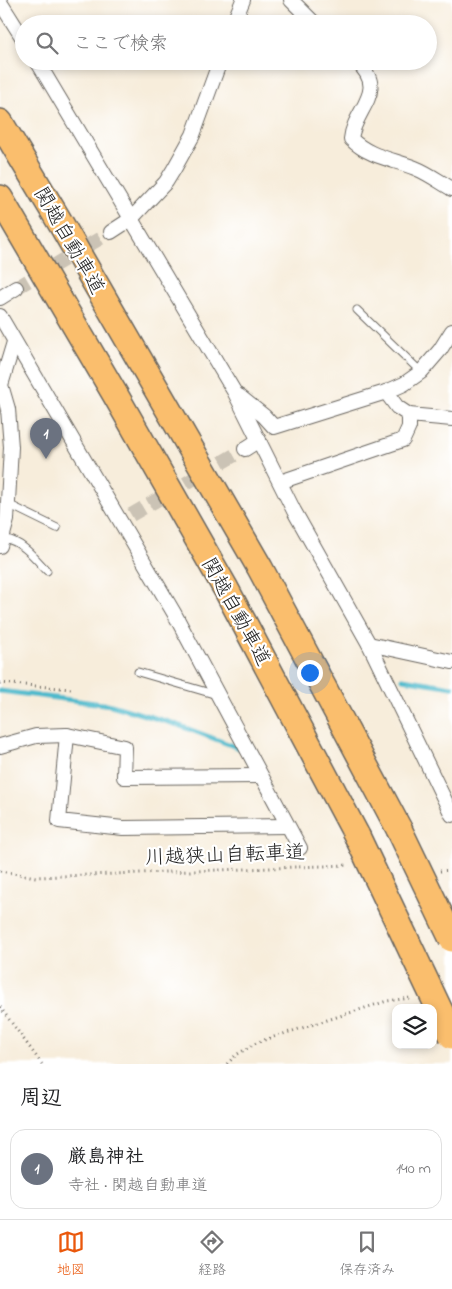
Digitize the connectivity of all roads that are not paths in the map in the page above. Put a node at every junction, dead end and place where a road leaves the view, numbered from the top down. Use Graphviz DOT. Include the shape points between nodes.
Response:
graph roads {
  1 [pos="243,0"];
  2 [pos="291,0"];
  3 [pos="0,2"];
  4 [pos="237,15"];
  5 [pos="306,15"];
  6 [pos="15,26"];
  7 [pos="42,70"];
  8 [pos="217,70"];
  9 [pos="364,70"];
  10 [pos="0,122"];
  11 [pos="452,189"];
  12 [pos="0,198"];
  13 [pos="132,219"];
  14 [pos="111,232"];
  15 [pos="16,288"];
  16 [pos="0,298"];
  17 [pos="357,310"];
  18 [pos="0,316"];
  19 [pos="452,331"];
  20 [pos="14,342"];
  21 [pos="421,372"];
  22 [pos="1,385"];
  23 [pos="386,392"];
  24 [pos="234,393"];
  25 [pos="409,414"];
  26 [pos="452,419"];
  27 [pos="258,440"];
  28 [pos="246,449"];
  29 [pos="280,482"];
  30 [pos="8,504"];
  31 [pos="57,528"];
  32 [pos="1,542"];
  33 [pos="47,571"];
  34 [pos="369,644"];
  35 [pos="452,662"];
  36 [pos="138,672"];
  37 [pos="217,695"];
  38 [pos="67,735"];
  39 [pos="0,746"];
  40 [pos="261,776"];
  41 [pos="452,816"];
  42 [pos="287,826"];
  43 [pos="300,848"];
  44 [pos="452,939"];
  45 [pos="452,1036"];
  1 -- 4 [label="street"];
  2 -- 5 [label="street"];
  3 -- 6 [label="street"];
  7 -- 13 [label="street"];
  8 -- 13 [label="street" via="183,154 166,182"];
  9 -- 11 [label="street" via="368,74 370,95 351,139 377,156 414,168"];
  10 -- 44 [label="highway, 関越自動車道, bridge" via="260,568 399,829"];
  12 -- 45 [label="highway, 関越自動車道, bridge" via="226,589 357,836"];
  13 -- 14 [label="street"];
  13 -- 24 [label="street"];
  15 -- 16 [label="street"];
  17 -- 21 [label="lane"];
  18 -- 20 [label="street"];
  19 -- 21 [label="street"];
  20 -- 22 [label="street"];
  20 -- 37 [label="street" via="125,518"];
  21 -- 23 [label="street"];
  22 -- 30 [label="street" via="8,409 11,447"];
  23 -- 24 [label="street" via="274,427"];
  23 -- 25 [label="street" via="398,407"];
  24 -- 27 [label="street"];
  25 -- 26 [label="street"];
  25 -- 29 [label="street" via="409,427 403,440"];
  27 -- 28 [label="street"];
  27 -- 29 [label="street"];
  29 -- 34 [label="street"];
  30 -- 31 [label="lane"];
  30 -- 32 [label="street"];
  32 -- 33 [label="lane" via="11,540 27,550"];
  34 -- 35 [label="street"];
  34 -- 41 [label="street"];
  36 -- 37 [label="lane"];
  37 -- 40 [label="street"];
  38 -- 39 [label="street" via="36,736"];
  38 -- 40 [label="street" via="125,747 124,777"];
  38 -- 42 [label="street" via="59,821 123,828"];
  40 -- 42 [label="street"];
  42 -- 43 [label="street"];
}
